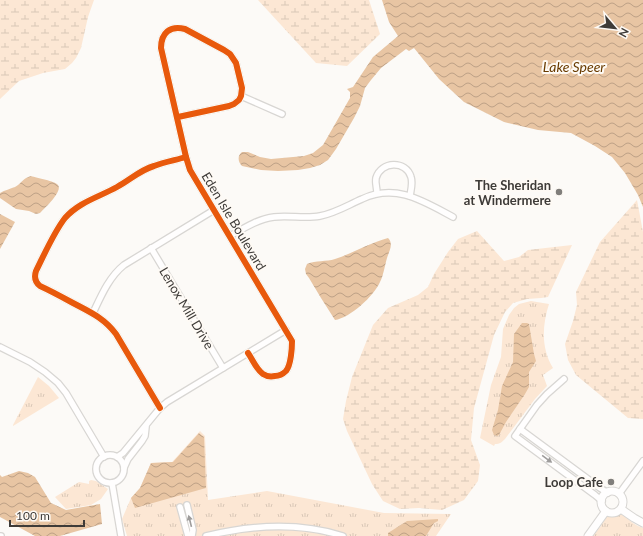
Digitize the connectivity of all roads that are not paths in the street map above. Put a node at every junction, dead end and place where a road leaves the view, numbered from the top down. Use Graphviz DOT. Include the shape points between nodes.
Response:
graph roads {
  1 [pos="241,96"];
  2 [pos="282,114"];
  3 [pos="178,117"];
  4 [pos="186,157"];
  5 [pos="377,193"];
  6 [pos="410,196"];
  7 [pos="214,210"];
  8 [pos="453,217"];
  9 [pos="230,236"];
  10 [pos="151,248"];
  11 [pos="92,313"];
  12 [pos="286,330"];
  13 [pos="0,347"];
  14 [pos="248,353"];
  15 [pos="223,368"];
  16 [pos="564,380"];
  17 [pos="160,408"];
  18 [pos="146,425"];
  19 [pos="520,429"];
  20 [pos="104,457"];
  21 [pos="117,457"];
  22 [pos="643,461"];
  23 [pos="124,468"];
  24 [pos="112,483"];
  25 [pos="608,492"];
  26 [pos="619,494"];
  27 [pos="602,501"];
  28 [pos="187,505"];
  29 [pos="180,507"];
  30 [pos="621,509"];
  31 [pos="606,511"];
  32 [pos="643,523"];
  33 [pos="121,536"];
  34 [pos="188,536"];
  35 [pos="192,536"];
  36 [pos="206,536"];
  37 [pos="343,536"];
  38 [pos="588,536"];
  1 -- 2 [label="street"];
  1 -- 3 [label="street" via="229,106"];
  1 -- 3 [label="street, Eden Isle Boulevard" via="242,88 236,63 230,54 185,29 174,28 165,34 161,48"];
  3 -- 4 [label="street, Eden Isle Boulevard"];
  4 -- 7 [label="street, Eden Isle Boulevard" via="190,170"];
  4 -- 11 [label="street" via="147,168 85,203 60,225 36,271 35,280 40,286"];
  5 -- 6 [label="street" via="393,192"];
  5 -- 6 [label="street" via="376,181 379,172 386,165 397,164 410,173"];
  5 -- 9 [label="street" via="328,215 266,218"];
  6 -- 8 [label="street"];
  7 -- 9 [label="street, Eden Isle Boulevard"];
  7 -- 10 [label="street"];
  9 -- 12 [label="street, Eden Isle Boulevard"];
  10 -- 11 [label="street" via="119,269"];
  10 -- 15 [label="street, Lenox Mill Drive"];
  11 -- 17 [label="street" via="116,334"];
  12 -- 14 [label="street"];
  12 -- 14 [label="street, Eden Isle Boulevard" via="292,340 292,348 288,367 282,374 270,377 265,375"];
  13 -- 20 [label="street" via="30,362 58,383"];
  14 -- 15 [label="street"];
  15 -- 17 [label="street"];
  16 -- 19 [label="street" via="537,405"];
  17 -- 18 [label="street"];
  18 -- 21 [label="street"];
  18 -- 23 [label="street" via="145,436"];
  19 -- 25 [label="street"];
  19 -- 27 [label="street, one-way" via="515,436"];
  20 -- 21 [label="street"];
  20 -- 24 [label="street" via="97,464 97,474 102,481"];
  21 -- 23 [label="street"];
  22 -- 26 [label="street"];
  23 -- 24 [label="street" via="121,478"];
  24 -- 33 [label="street"];
  25 -- 26 [label="street"];
  25 -- 27 [label="street"];
  26 -- 30 [label="street" via="623,501"];
  27 -- 31 [label="street"];
  35 -- 28 [label="street, one-way"];
  29 -- 34 [label="street"];
  30 -- 31 [label="street" via="614,513"];
  30 -- 32 [label="street"];
  31 -- 38 [label="street"];
  36 -- 37 [label="street" via="246,528 283,527 311,528"];
}
